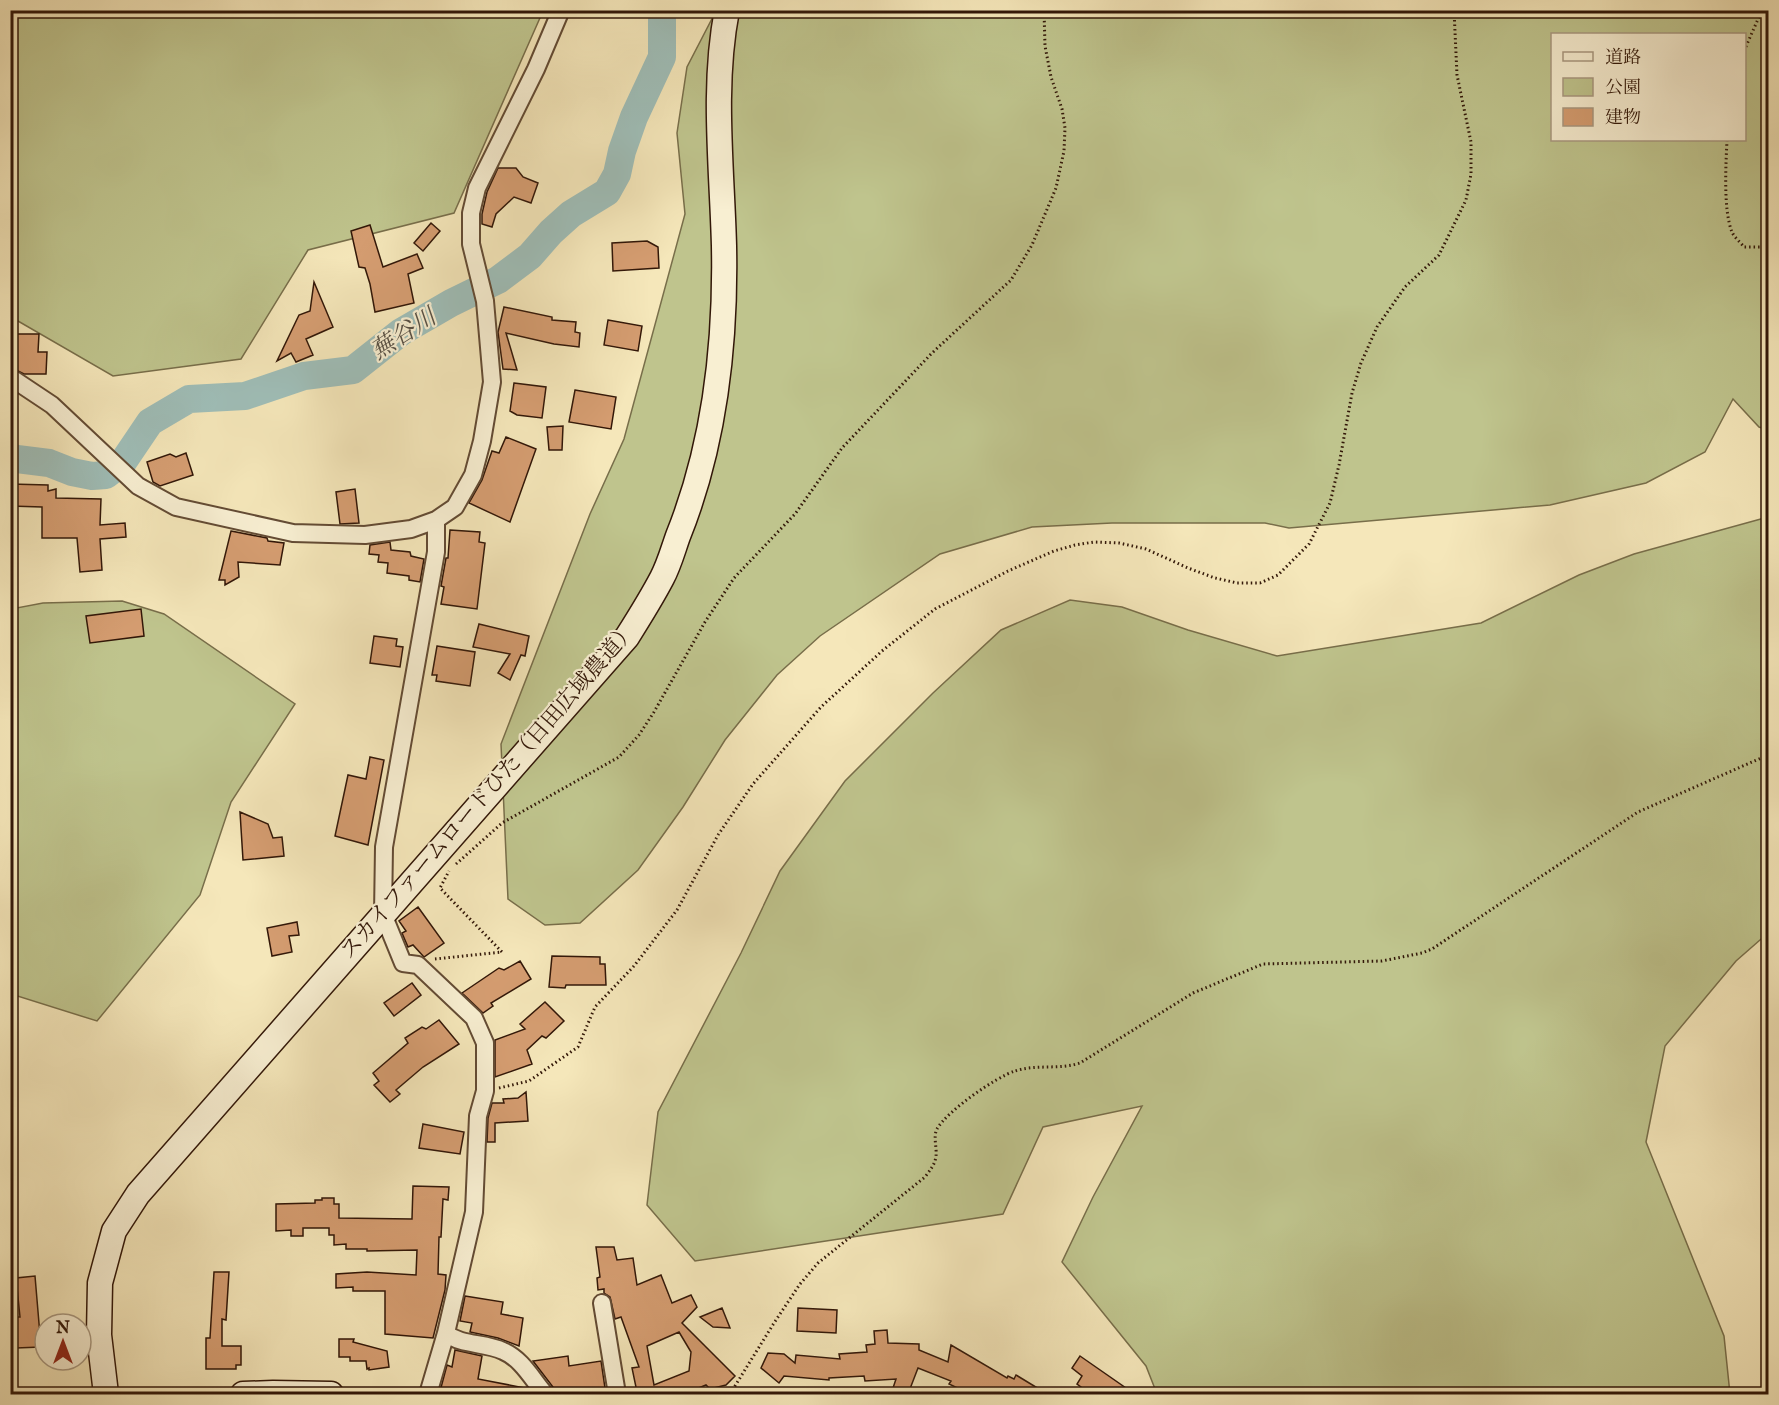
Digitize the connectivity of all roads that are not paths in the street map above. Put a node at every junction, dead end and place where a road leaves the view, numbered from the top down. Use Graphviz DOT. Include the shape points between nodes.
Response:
graph roads {
  1 [pos="561,10"];
  2 [pos="727,10"];
  3 [pos="10,377"];
  4 [pos="436,520"];
  5 [pos="383,914"];
  6 [pos="602,1304"];
  7 [pos="446,1333"];
  8 [pos="106,1395"];
  9 [pos="243,1395"];
  10 [pos="331,1395"];
  11 [pos="428,1395"];
  12 [pos="545,1395"];
  13 [pos="617,1395"];
  1 -- 4 [label="street" via="477,188 471,213 471,244 485,301 492,382 473,475 455,507"];
  2 -- 5 [label="street, スカイファームロードひた（日田広域農道）" via="719,106 724,247 720,363 709,436 688,513 663,577 627,637"];
  3 -- 4 [label="street" via="52,405 138,486 176,507 292,533 365,534 411,529"];
  4 -- 5 [label="street" via="436,552 384,847"];
  5 -- 7 [label="street" via="403,963 418,965 474,1018 485,1043 485,1091 478,1116 474,1212"];
  5 -- 8 [label="street, スカイファームロードひた（日田広域農道）" via="138,1194 114,1231 100,1284 99,1335"];
  6 -- 13 [label="street"];
  7 -- 11 [label="street"];
  7 -- 12 [label="street" via="455,1341 505,1351 520,1363"];
  9 -- 10 [label="street"];
}
